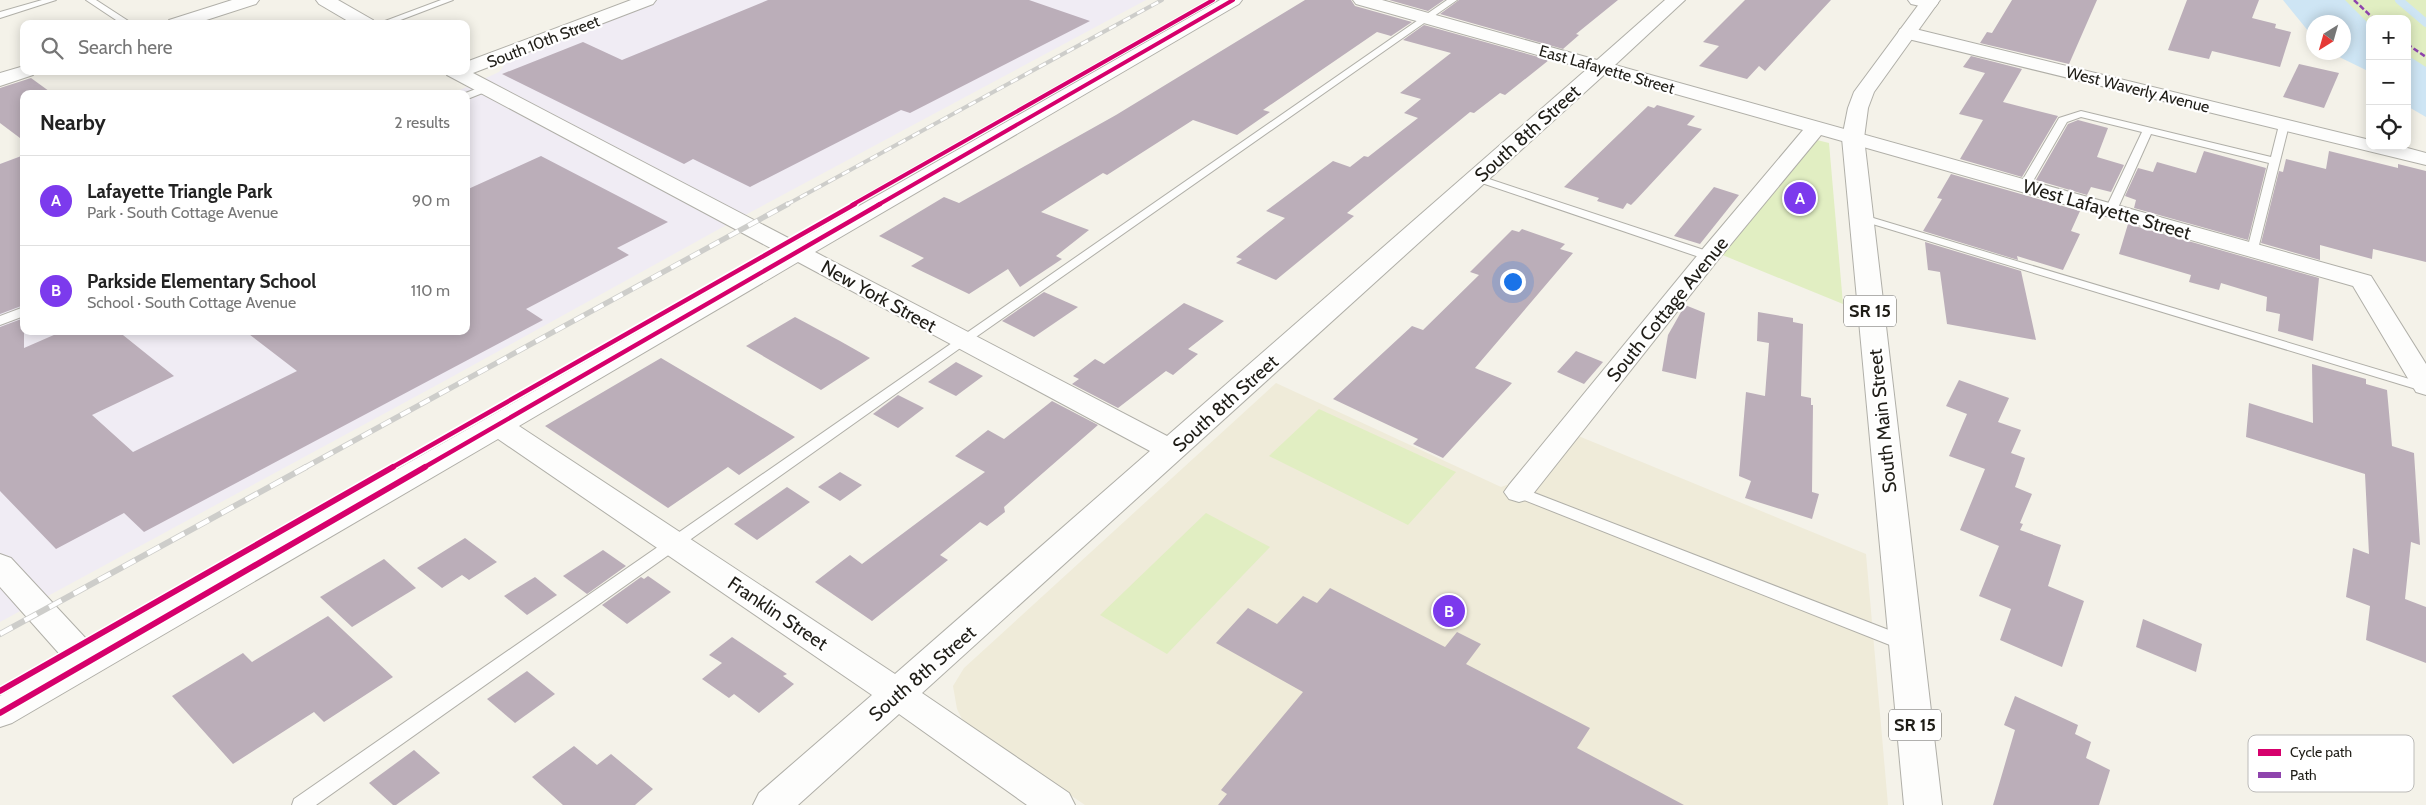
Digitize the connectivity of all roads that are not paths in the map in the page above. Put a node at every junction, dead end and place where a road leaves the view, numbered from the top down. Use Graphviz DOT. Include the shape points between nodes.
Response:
graph roads {
  1 [pos="52,0"];
  2 [pos="90,0"];
  3 [pos="250,0"];
  4 [pos="325,0"];
  5 [pos="449,0"];
  6 [pos="647,0"];
  7 [pos="1233,0"];
  8 [pos="1362,0"];
  9 [pos="1453,0"];
  10 [pos="1676,0"];
  11 [pos="1925,1"];
  12 [pos="0,15"];
  13 [pos="1427,18"];
  14 [pos="122,20"];
  15 [pos="188,20"];
  16 [pos="360,20"];
  17 [pos="392,20"];
  18 [pos="1907,33"];
  19 [pos="470,67"];
  20 [pos="1600,67"];
  21 [pos="20,73"];
  22 [pos="459,75"];
  23 [pos="0,80"];
  24 [pos="476,92"];
  25 [pos="2284,125"];
  26 [pos="1817,127"];
  27 [pos="2148,129"];
  28 [pos="1853,138"];
  29 [pos="2366,145"];
  30 [pos="2388,150"];
  31 [pos="2426,159"];
  32 [pos="2275,161"];
  33 [pos="1477,178"];
  34 [pos="2025,186"];
  35 [pos="2111,210"];
  36 [pos="1860,217"];
  37 [pos="2253,250"];
  38 [pos="798,251"];
  39 [pos="1709,256"];
  40 [pos="20,313"];
  41 [pos="0,321"];
  42 [pos="961,341"];
  43 [pos="2426,387"];
  44 [pos="497,425"];
  45 [pos="1172,451"];
  46 [pos="1519,492"];
  47 [pos="674,544"];
  48 [pos="0,566"];
  49 [pos="1906,644"];
  50 [pos="87,662"];
  51 [pos="898,694"];
  52 [pos="0,712"];
  53 [pos="301,805"];
  54 [pos="772,805"];
  55 [pos="1056,805"];
  56 [pos="1923,805"];
  1 -- 12 [label="lane"];
  2 -- 14 [label="lane"];
  3 -- 15 [label="street"];
  4 -- 16 [label="street"];
  5 -- 17 [label="lane"];
  6 -- 19 [label="street, South 10th Street"];
  7 -- 38 [label="street"];
  8 -- 13 [label="street, East Lafayette Street"];
  9 -- 13 [label="lane"];
  10 -- 20 [label="street, South 8th Street"];
  11 -- 18 [label="street, South Main Street / SR 15"];
  13 -- 20 [label="street, East Lafayette Street"];
  13 -- 42 [label="lane"];
  18 -- 25 [label="street, West Waverly Avenue"];
  18 -- 28 [label="street, South Main Street / SR 15" via="1864,92"];
  20 -- 26 [label="street, East Lafayette Street"];
  20 -- 33 [label="street, South 8th Street"];
  21 -- 23 [label="street"];
  22 -- 24 [label="street, New York Street"];
  24 -- 38 [label="street, New York Street"];
  25 -- 29 [label="street, West Waverly Avenue"];
  25 -- 32 [label="lane"];
  26 -- 28 [label="street, East Lafayette Street"];
  26 -- 39 [label="street, South Cottage Avenue"];
  27 -- 32 [label="lane"];
  27 -- 34 [label="lane" via="2096,116 2070,116 2063,120"];
  27 -- 35 [label="lane"];
  28 -- 34 [label="street, West Lafayette Street"];
  28 -- 36 [label="street, South Main Street / SR 15"];
  30 -- 31 [label="street, West Waverly Avenue"];
  32 -- 37 [label="lane"];
  33 -- 39 [label="lane"];
  33 -- 45 [label="street, South 8th Street"];
  34 -- 35 [label="street, West Lafayette Street"];
  35 -- 37 [label="street, West Lafayette Street"];
  36 -- 43 [label="lane"];
  36 -- 49 [label="street, South Main Street / SR 15"];
  37 -- 43 [label="street, West Lafayette Street" via="2362,281"];
  38 -- 42 [label="street, New York Street"];
  38 -- 44 [label="street"];
  39 -- 46 [label="street, South Cottage Avenue"];
  40 -- 41 [label="lane"];
  42 -- 45 [label="street, New York Street"];
  42 -- 47 [label="lane"];
  44 -- 47 [label="street, Franklin Street"];
  44 -- 50 [label="street"];
  45 -- 51 [label="street, South 8th Street"];
  46 -- 49 [label="lane"];
  47 -- 51 [label="street, Franklin Street"];
  47 -- 53 [label="lane"];
  48 -- 50 [label="street"];
  49 -- 56 [label="street, South Main Street / SR 15"];
  50 -- 52 [label="street"];
  51 -- 54 [label="street, South 8th Street"];
  51 -- 55 [label="street, Franklin Street"];
}
